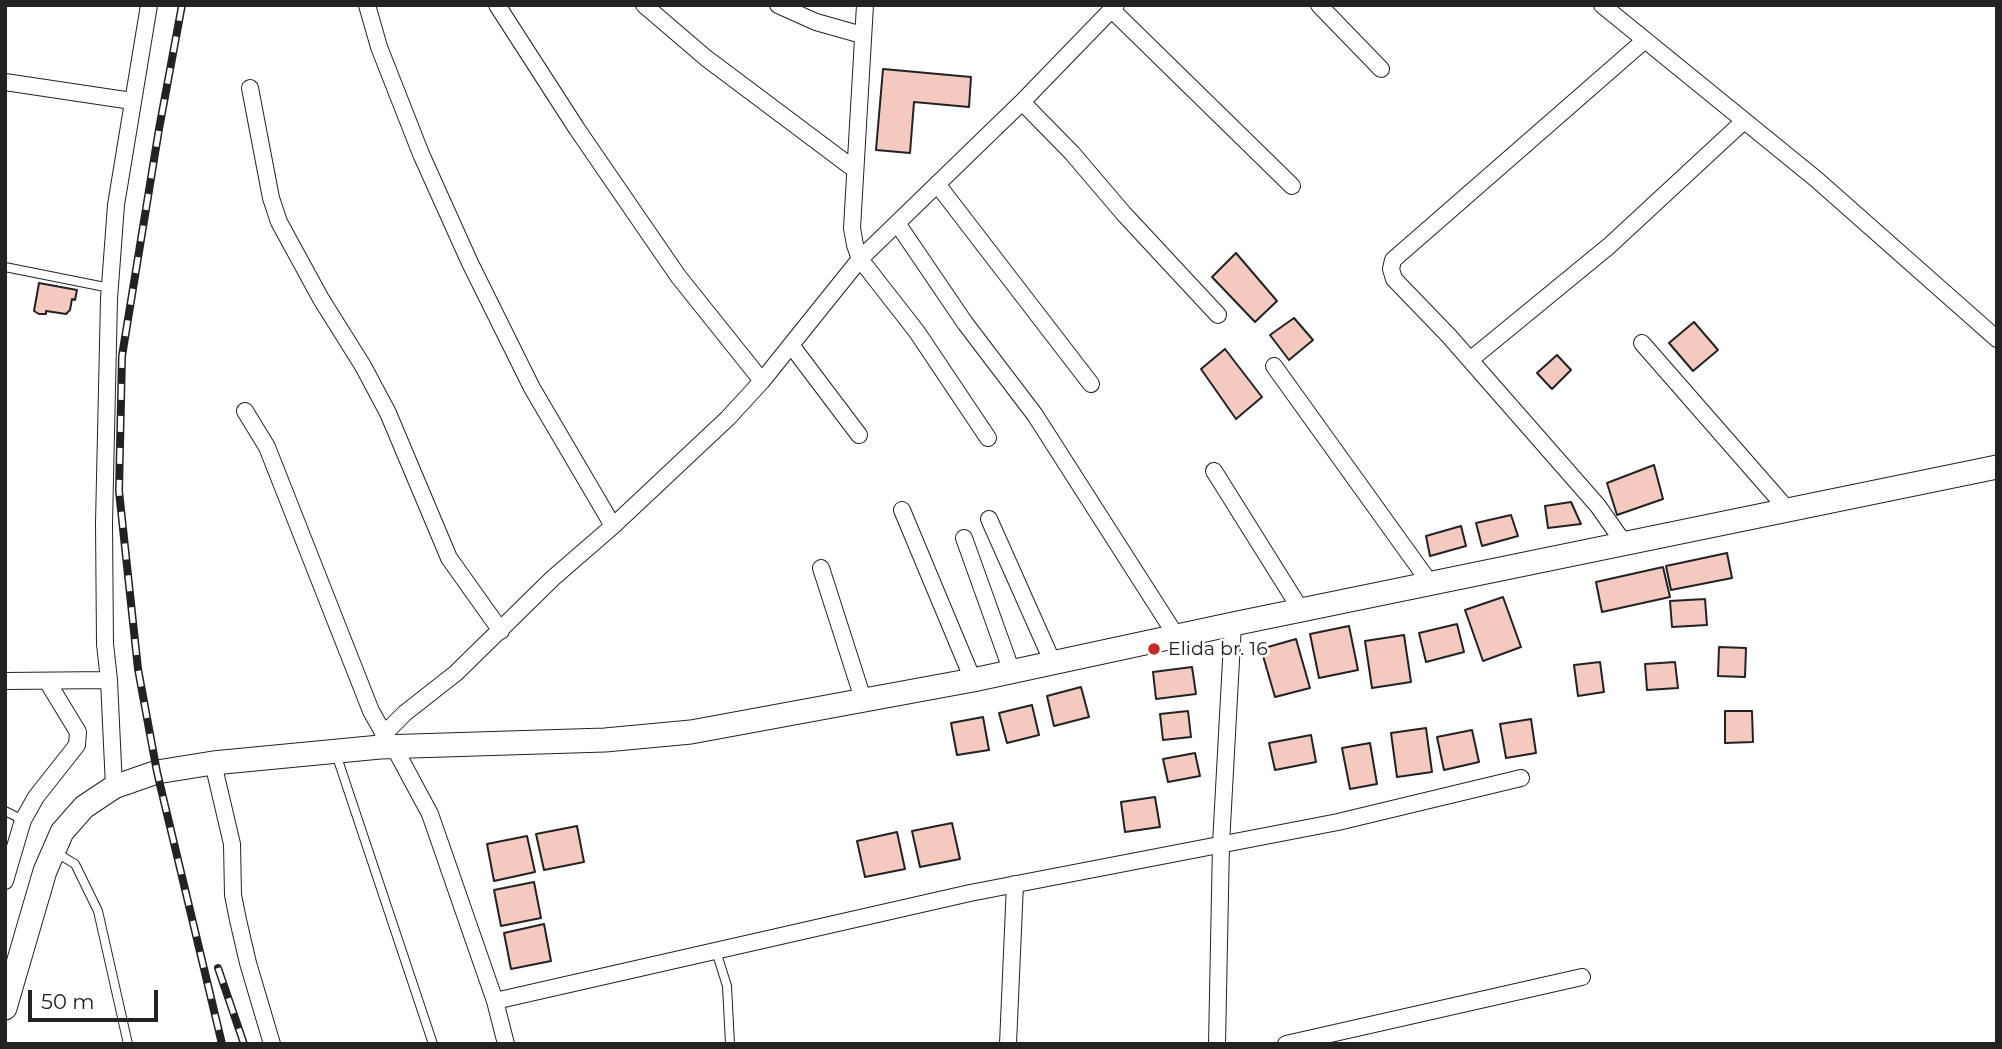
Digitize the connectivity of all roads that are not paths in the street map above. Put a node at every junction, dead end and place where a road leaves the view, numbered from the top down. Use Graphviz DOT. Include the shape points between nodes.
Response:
graph roads {
  1 [pos="149,5"];
  2 [pos="367,5"];
  3 [pos="497,5"];
  4 [pos="644,5"];
  5 [pos="778,5"];
  6 [pos="865,5"];
  7 [pos="1320,5"];
  8 [pos="1602,5"];
  9 [pos="1114,7"];
  10 [pos="862,35"];
  11 [pos="1645,40"];
  12 [pos="1381,69"];
  13 [pos="5,82"];
  14 [pos="250,88"];
  15 [pos="132,101"];
  16 [pos="1022,102"];
  17 [pos="1744,121"];
  18 [pos="854,169"];
  19 [pos="937,184"];
  20 [pos="1292,186"];
  21 [pos="897,223"];
  22 [pos="860,259"];
  23 [pos="5,267"];
  24 [pos="110,288"];
  25 [pos="1218,315"];
  26 [pos="1997,338"];
  27 [pos="1642,343"];
  28 [pos="791,345"];
  29 [pos="1470,360"];
  30 [pos="1274,366"];
  31 [pos="762,381"];
  32 [pos="1091,384"];
  33 [pos="245,411"];
  34 [pos="859,435"];
  35 [pos="988,438"];
  36 [pos="1997,467"];
  37 [pos="1214,471"];
  38 [pos="902,510"];
  39 [pos="1788,510"];
  40 [pos="989,519"];
  41 [pos="613,526"];
  42 [pos="964,538"];
  43 [pos="1624,543"];
  44 [pos="821,568"];
  45 [pos="1430,583"];
  46 [pos="1301,610"];
  47 [pos="1233,624"];
  48 [pos="501,631"];
  49 [pos="1177,636"];
  50 [pos="1053,663"];
  51 [pos="1012,672"];
  52 [pos="109,680"];
  53 [pos="973,680"];
  54 [pos="5,681"];
  55 [pos="47,681"];
  56 [pos="863,699"];
  57 [pos="386,743"];
  58 [pos="335,751"];
  59 [pos="213,762"];
  60 [pos="1521,778"];
  61 [pos="114,787"];
  62 [pos="5,811"];
  63 [pos="23,820"];
  64 [pos="1221,844"];
  65 [pos="53,851"];
  66 [pos="5,881"];
  67 [pos="1015,884"];
  68 [pos="716,950"];
  69 [pos="1582,977"];
  70 [pos="495,1001"];
  71 [pos="5,1008"];
  72 [pos="128,1044"];
  73 [pos="272,1044"];
  74 [pos="433,1044"];
  75 [pos="506,1044"];
  76 [pos="730,1044"];
  77 [pos="1008,1044"];
  78 [pos="1217,1044"];
  79 [pos="1286,1044"];
  1 -- 15 [label="street"];
  2 -- 41 [label="street" via="421,154 470,263 532,388"];
  3 -- 31 [label="street" via="678,276"];
  4 -- 18 [label="street" via="706,58"];
  5 -- 10 [label="street"];
  6 -- 10 [label="street"];
  7 -- 12 [label="street"];
  8 -- 11 [label="street"];
  9 -- 16 [label="street"];
  9 -- 20 [label="street"];
  10 -- 18 [label="street"];
  11 -- 17 [label="street"];
  11 -- 29 [label="street" via="1393,260 1394,278"];
  13 -- 15 [label="street"];
  14 -- 48 [label="street" via="279,222 388,413 449,558"];
  15 -- 24 [label="street" via="116,205"];
  16 -- 19 [label="street"];
  16 -- 25 [label="street"];
  17 -- 26 [label="street"];
  17 -- 29 [label="street" via="1609,246"];
  18 -- 22 [label="street" via="852,228"];
  19 -- 21 [label="street"];
  19 -- 32 [label="street"];
  21 -- 22 [label="street"];
  21 -- 49 [label="street" via="1035,415"];
  22 -- 28 [label="street"];
  22 -- 35 [label="street" via="917,332"];
  23 -- 24 [label="lane"];
  24 -- 52 [label="street" via="104,523"];
  27 -- 39 [label="street"];
  28 -- 31 [label="street"];
  28 -- 34 [label="street"];
  29 -- 43 [label="street" via="1598,506"];
  30 -- 45 [label="street"];
  31 -- 41 [label="street"];
  33 -- 57 [label="street" via="267,447"];
  36 -- 39 [label="main road"];
  37 -- 46 [label="street"];
  38 -- 53 [label="street"];
  39 -- 43 [label="main road"];
  40 -- 50 [label="street"];
  41 -- 48 [label="street"];
  42 -- 51 [label="street"];
  43 -- 45 [label="main road"];
  44 -- 56 [label="street"];
  45 -- 46 [label="main road"];
  46 -- 47 [label="main road"];
  47 -- 49 [label="main road"];
  47 -- 64 [label="street"];
  48 -- 57 [label="street"];
  49 -- 50 [label="main road"];
  50 -- 51 [label="main road"];
  51 -- 53 [label="main road"];
  52 -- 55 [label="street"];
  52 -- 61 [label="street"];
  53 -- 56 [label="main road"];
  54 -- 55 [label="street"];
  55 -- 63 [label="street" via="78,732 77,745"];
  56 -- 57 [label="main road" via="691,732 604,740"];
  57 -- 58 [label="main road"];
  57 -- 70 [label="street" via="430,814"];
  58 -- 59 [label="main road"];
  58 -- 74 [label="lane"];
  59 -- 61 [label="main road" via="157,772"];
  59 -- 73 [label="street" via="232,844 238,920"];
  60 -- 64 [label="street" via="1338,822"];
  61 -- 65 [label="main road" via="84,807 62,832"];
  62 -- 63 [label="lane"];
  63 -- 66 [label="street"];
  64 -- 67 [label="street"];
  64 -- 78 [label="street"];
  65 -- 71 [label="main road"];
  65 -- 72 [label="lane" via="75,864 98,911"];
  67 -- 68 [label="street"];
  67 -- 77 [label="street"];
  68 -- 70 [label="street"];
  68 -- 76 [label="lane" via="727,986"];
  69 -- 79 [label="street"];
  70 -- 75 [label="street"];
}
